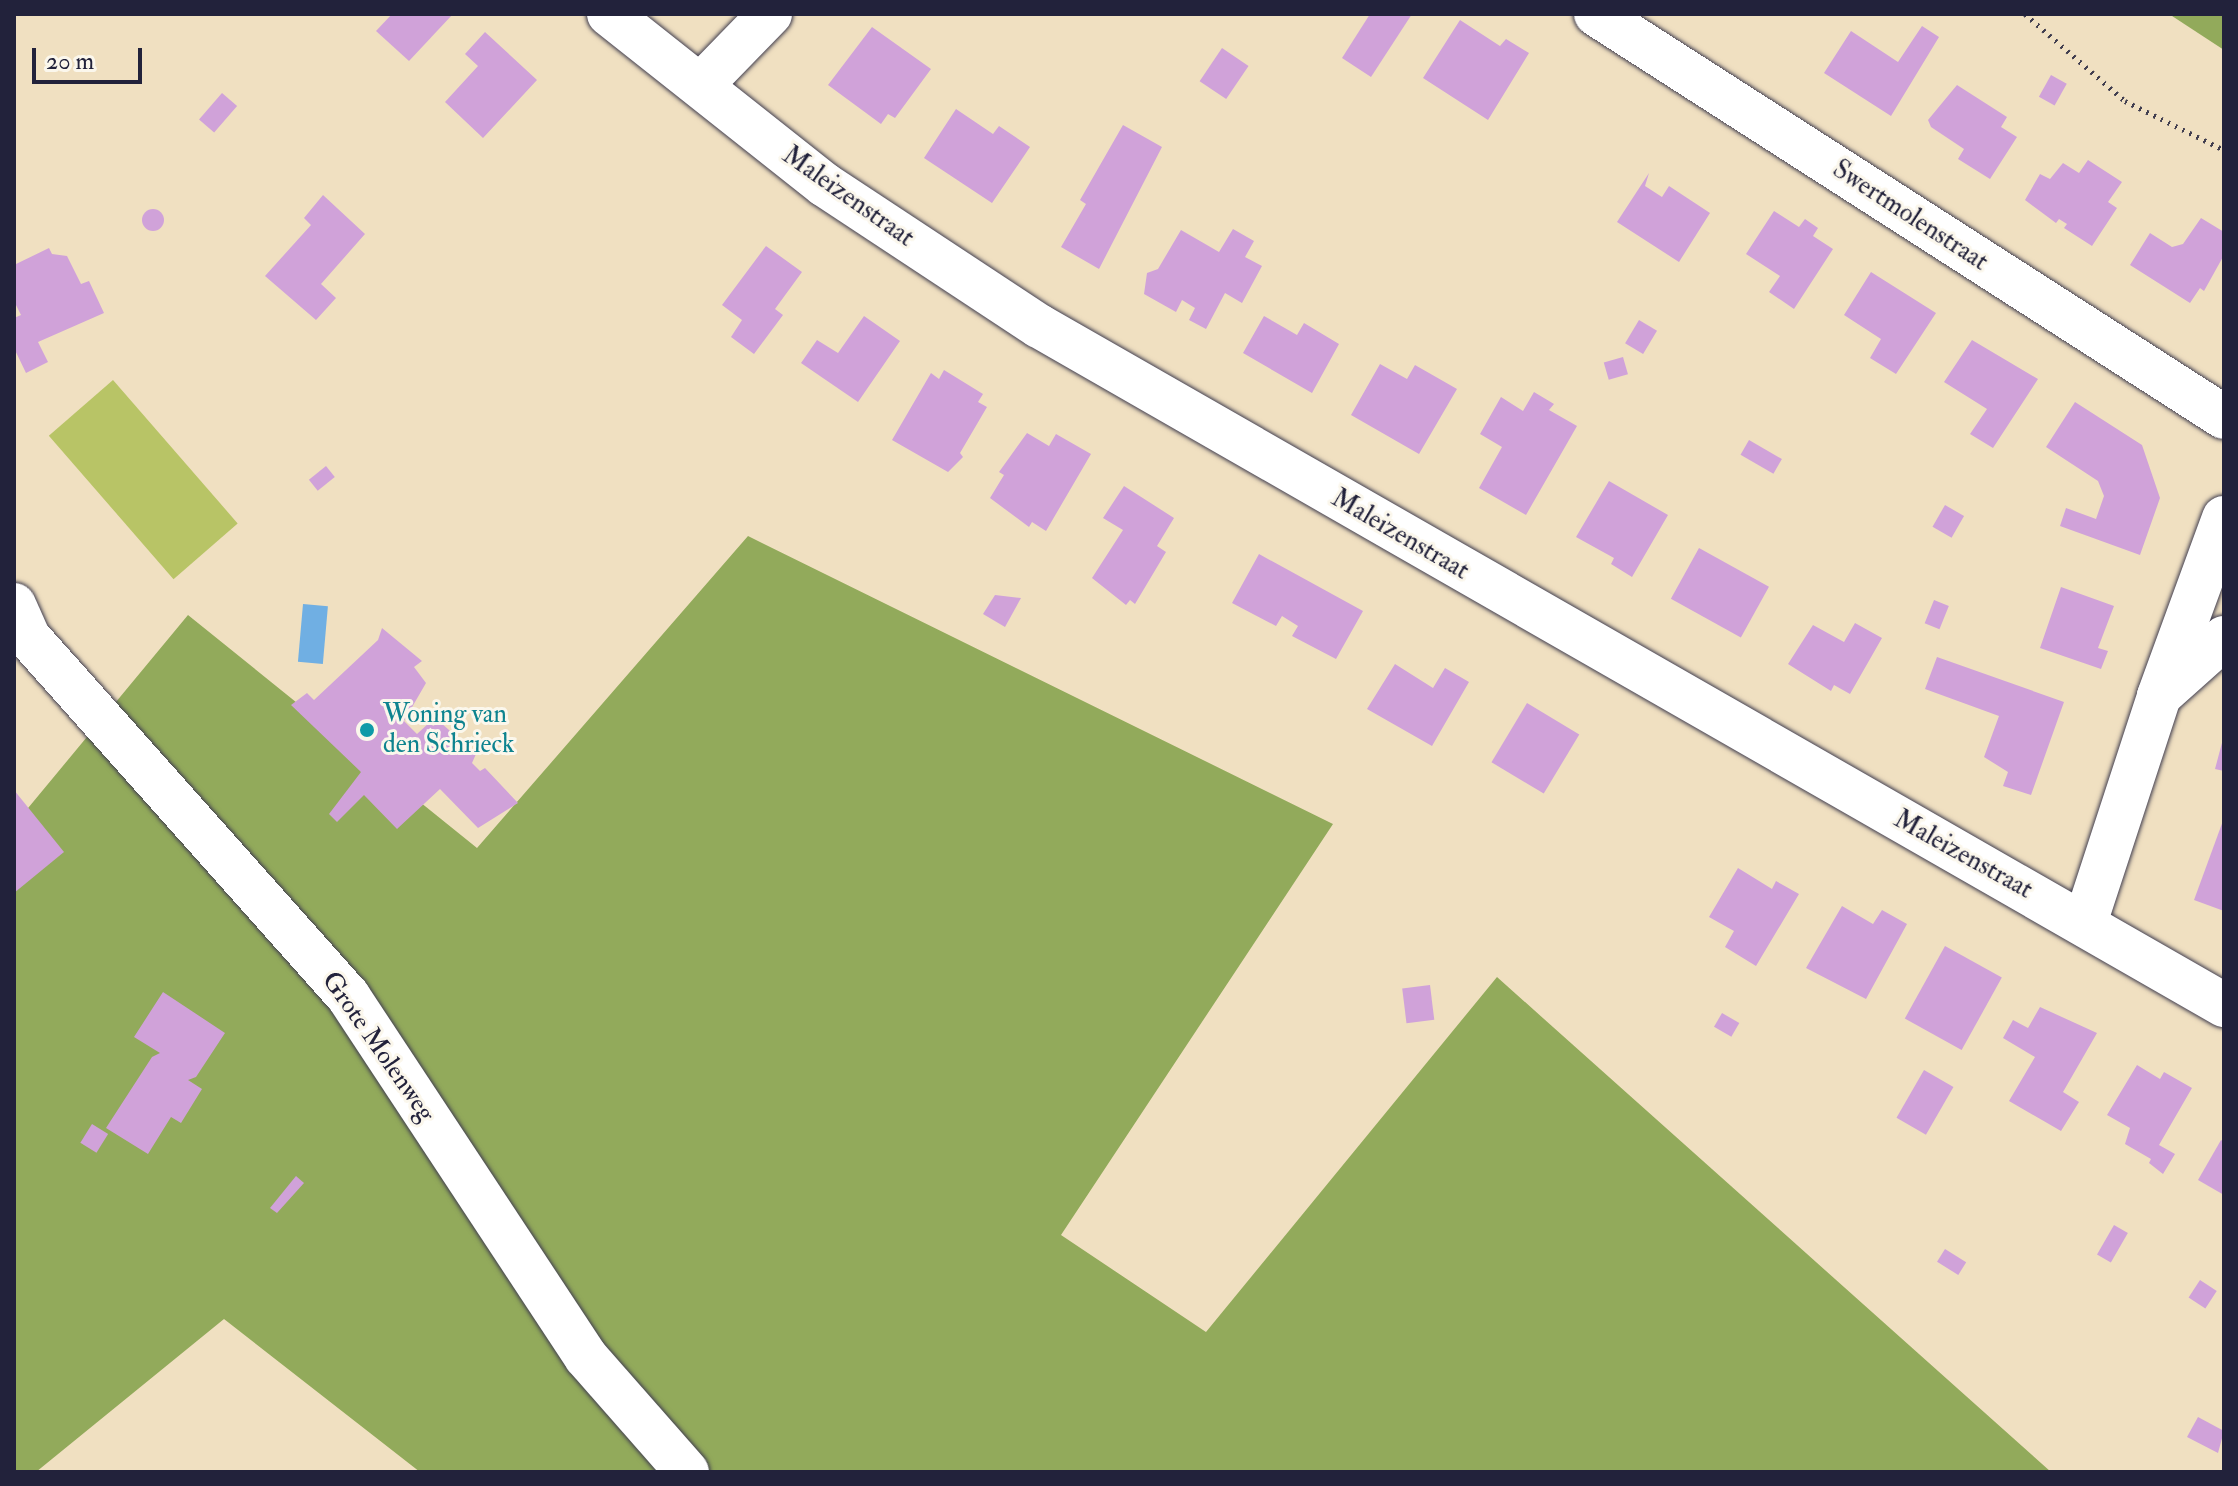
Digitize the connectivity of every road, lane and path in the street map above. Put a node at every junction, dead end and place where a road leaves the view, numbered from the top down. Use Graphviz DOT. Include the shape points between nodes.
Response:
graph roads {
  1 [pos="609,14"];
  2 [pos="770,14"];
  3 [pos="1596,14"];
  4 [pos="2025,14"];
  5 [pos="701,85"];
  6 [pos="2224,150"];
  7 [pos="2224,417"];
  8 [pos="2224,518"];
  9 [pos="14,605"];
  10 [pos="2224,638"];
  11 [pos="2159,696"];
  12 [pos="2085,923"];
  13 [pos="2224,1005"];
  14 [pos="687,1472"];
  1 -- 5 [label="street, Maleizenstraat"];
  2 -- 5 [label="street"];
  3 -- 7 [label="street, Swertmolenstraat"];
  4 -- 6 [label="path" via="2125,101"];
  5 -- 12 [label="street, Maleizenstraat" via="825,185 1039,326"];
  8 -- 11 [label="street"];
  9 -- 14 [label="street, Grote Molenweg" via="29,638 348,996 586,1357"];
  10 -- 11 [label="street"];
  11 -- 12 [label="street"];
  12 -- 13 [label="street, Maleizenstraat"];
}
